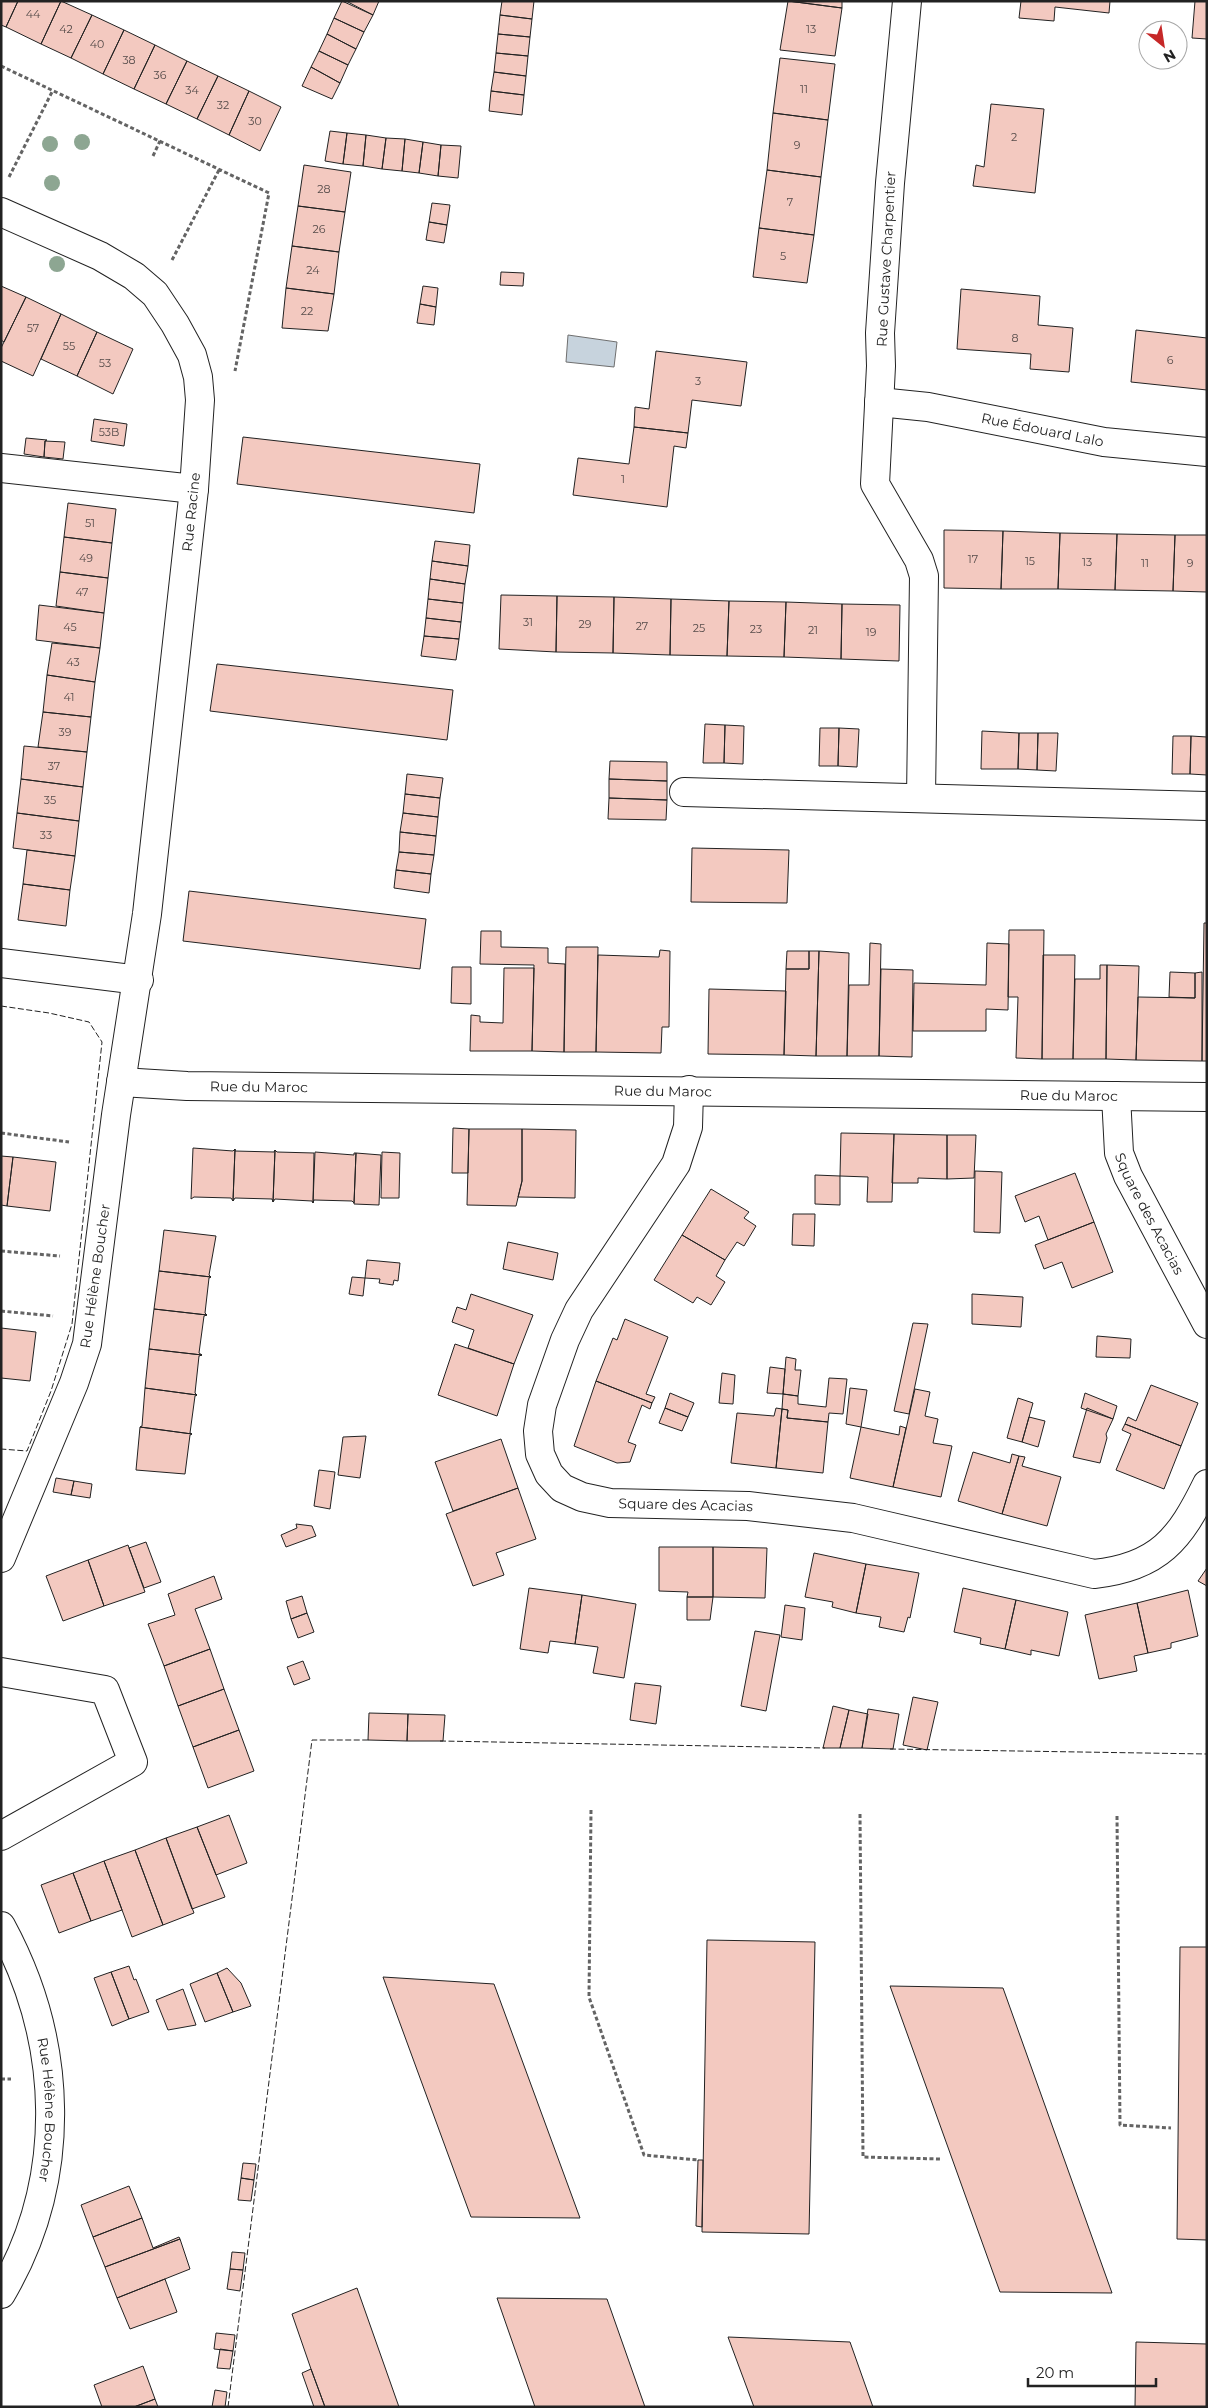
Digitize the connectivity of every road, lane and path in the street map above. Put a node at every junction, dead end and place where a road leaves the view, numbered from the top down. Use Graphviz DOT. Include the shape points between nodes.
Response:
graph roads {
  1 [pos="907,1"];
  2 [pos="1,66"];
  3 [pos="53,90"];
  4 [pos="160,142"];
  5 [pos="153,156"];
  6 [pos="219,170"];
  7 [pos="6,182"];
  8 [pos="1,212"];
  9 [pos="155,294"];
  10 [pos="235,373"];
  11 [pos="880,402"];
  12 [pos="1207,452"];
  13 [pos="1,468"];
  14 [pos="194,489"];
  15 [pos="684,792"];
  16 [pos="921,798"];
  17 [pos="1207,806"];
  18 [pos="147,914"];
  19 [pos="1,963"];
  20 [pos="139,980"];
  21 [pos="121,1082"];
  22 [pos="689,1090"];
  23 [pos="1116,1096"];
  24 [pos="1207,1097"];
  25 [pos="1,1133"];
  26 [pos="69,1142"];
  27 [pos="1,1250"];
  28 [pos="60,1256"];
  29 [pos="1,1310"];
  30 [pos="53,1316"];
  31 [pos="1207,1324"];
  32 [pos="1207,1484"];
  33 [pos="1,1558"];
  34 [pos="1,1672"];
  35 [pos="591,1810"];
  36 [pos="860,1814"];
  37 [pos="1117,1816"];
  38 [pos="1,1836"];
  39 [pos="1,1926"];
  40 [pos="1171,2128"];
  41 [pos="940,2159"];
  42 [pos="698,2160"];
  43 [pos="1,2294"];
  1 -- 11 [label="street, Rue Gustave Charpentier" via="890,182 880,333"];
  2 -- 3 [label="path"];
  3 -- 4 [label="path"];
  3 -- 7 [label="path"];
  4 -- 5 [label="path"];
  4 -- 6 [label="path"];
  6 -- 9 [label="path"];
  6 -- 10 [label="path" via="268,193"];
  8 -- 9 [label="street, Rue Racine" via="100,256 134,276"];
  9 -- 14 [label="street, Rue Racine" via="184,339 198,376 200,400"];
  11 -- 12 [label="street, Rue Édouard Lalo" via="928,407 1104,442"];
  11 -- 16 [label="street, Rue Gustave Charpentier" via="875,484 920,560 924,576"];
  13 -- 14 [label="street"];
  14 -- 18 [label="street, Rue Racine"];
  15 -- 16 [label="street"];
  16 -- 17 [label="street"];
  18 -- 20 [label="street, Rue Hélène Boucher"];
  19 -- 20 [label="street"];
  20 -- 21 [label="street, Rue Hélène Boucher"];
  21 -- 22 [label="street, Rue du Maroc" via="187,1086"];
  21 -- 33 [label="street, Rue Hélène Boucher" via="87,1344"];
  22 -- 23 [label="street, Rue du Maroc"];
  22 -- 32 [label="street, Square des Acacias" via="688,1127 676,1164 579,1310 542,1405 538,1431 540,1454 549,1474 562,1488 582,1497 610,1502 748,1506 853,1518 1094,1574 1119,1571 1140,1563 1161,1549 1190,1518"];
  23 -- 24 [label="street, Rue du Maroc"];
  23 -- 31 [label="street, Square des Acacias" via="1119,1153 1128,1176"];
  25 -- 26 [label="path"];
  27 -- 28 [label="path"];
  29 -- 30 [label="path"];
  34 -- 38 [label="street" via="105,1690 133,1762"];
  35 -- 42 [label="path" via="589,1997 644,2155"];
  36 -- 41 [label="path" via="863,2157"];
  37 -- 40 [label="path" via="1120,2125"];
  39 -- 43 [label="street, Rue Hélène Boucher" via="19,1962 41,2026 51,2101 46,2173 38,2210 26,2246"];
}
